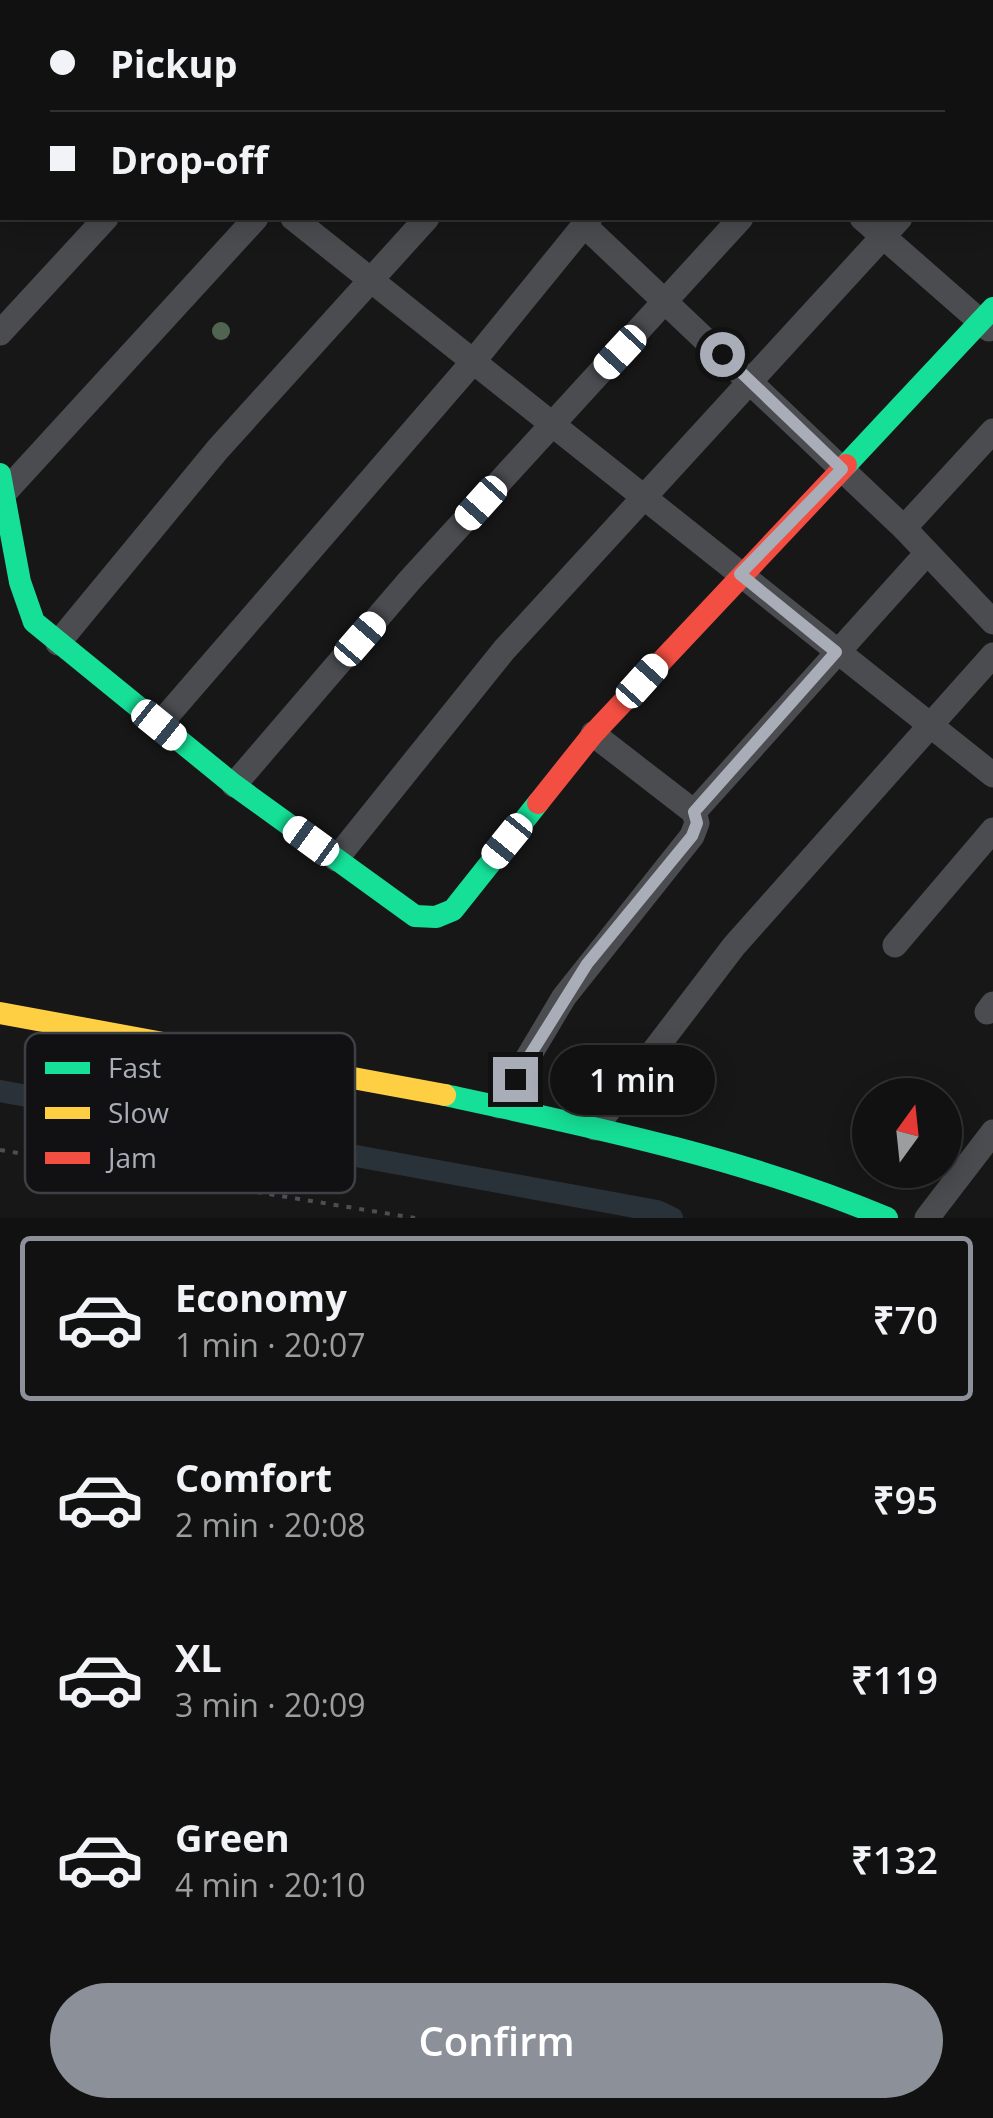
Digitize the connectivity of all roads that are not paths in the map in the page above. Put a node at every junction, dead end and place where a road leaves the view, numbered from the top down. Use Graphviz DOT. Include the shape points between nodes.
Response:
graph roads {
  1 [pos="104,220"];
  2 [pos="254,220"];
  3 [pos="296,220"];
  4 [pos="426,220"];
  5 [pos="740,220"];
  6 [pos="587,221"];
  7 [pos="892,226"];
  8 [pos="370,280"];
  9 [pos="665,302"];
  10 [pos="989,321"];
  11 [pos="0,333"];
  12 [pos="472,363"];
  13 [pos="751,380"];
  14 [pos="551,426"];
  15 [pos="993,431"];
  16 [pos="842,469"];
  17 [pos="2,483"];
  18 [pos="643,499"];
  19 [pos="904,528"];
  20 [pos="927,553"];
  21 [pos="740,574"];
  22 [pos="993,622"];
  23 [pos="58,642"];
  24 [pos="836,652"];
  25 [pos="993,655"];
  26 [pos="159,725"];
  27 [pos="932,726"];
  28 [pos="593,734"];
  29 [pos="993,774"];
  30 [pos="234,785"];
  31 [pos="694,812"];
  32 [pos="993,830"];
  33 [pos="336,860"];
  34 [pos="895,945"];
  35 [pos="0,1013"];
  36 [pos="107,1033"];
  37 [pos="355,1079"];
  38 [pos="498,1106"];
  39 [pos="595,1128"];
  40 [pos="993,1132"];
  41 [pos="887,1218"];
  42 [pos="927,1218"];
  1 -- 11 [label="street"];
  2 -- 17 [label="street"];
  3 -- 8 [label="street"];
  4 -- 8 [label="street"];
  5 -- 9 [label="street"];
  6 -- 9 [label="street"];
  6 -- 12 [label="street"];
  7 -- 10 [label="street"];
  7 -- 13 [label="street"];
  8 -- 12 [label="street"];
  8 -- 23 [label="street"];
  9 -- 13 [label="street"];
  9 -- 14 [label="street"];
  10 -- 16 [label="street"];
  12 -- 14 [label="street"];
  12 -- 26 [label="street"];
  13 -- 16 [label="street"];
  13 -- 18 [label="street"];
  14 -- 18 [label="street"];
  14 -- 30 [label="street"];
  15 -- 19 [label="street"];
  16 -- 19 [label="street"];
  16 -- 21 [label="street"];
  17 -- 23 [label="street" via="26,606"];
  18 -- 21 [label="street"];
  18 -- 33 [label="street" via="504,650"];
  19 -- 20 [label="street"];
  20 -- 22 [label="street"];
  20 -- 24 [label="street"];
  21 -- 24 [label="street"];
  21 -- 28 [label="street"];
  23 -- 26 [label="street"];
  24 -- 27 [label="street"];
  24 -- 31 [label="street"];
  25 -- 27 [label="street"];
  26 -- 30 [label="street"];
  27 -- 29 [label="street"];
  27 -- 39 [label="street" via="734,946"];
  28 -- 31 [label="street"];
  28 -- 33 [label="street" via="453,910 436,918 415,916"];
  30 -- 33 [label="street"];
  31 -- 38 [label="street" via="692,836 572,986"];
  32 -- 34 [label="street"];
  35 -- 36 [label="street"];
  37 -- 38 [label="street"];
  38 -- 39 [label="street"];
  39 -- 41 [label="street" via="828,1192"];
  40 -- 42 [label="street"];
}
